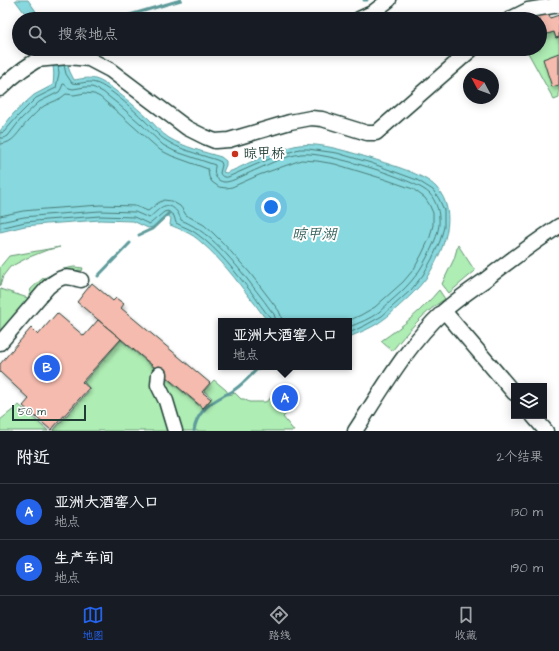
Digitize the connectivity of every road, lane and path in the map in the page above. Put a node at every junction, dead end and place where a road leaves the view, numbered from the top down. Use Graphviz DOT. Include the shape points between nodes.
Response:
graph roads {
  1 [pos="389,0"];
  2 [pos="559,5"];
  3 [pos="373,12"];
  4 [pos="524,12"];
  5 [pos="45,56"];
  6 [pos="464,56"];
  7 [pos="36,60"];
  8 [pos="0,89"];
  9 [pos="559,226"];
  10 [pos="81,280"];
  11 [pos="444,311"];
  12 [pos="0,343"];
  13 [pos="159,374"];
  14 [pos="511,389"];
  15 [pos="536,419"];
  16 [pos="175,431"];
  17 [pos="355,431"];
  18 [pos="546,431"];
  1 -- 3 [label="street"];
  2 -- 4 [label="street"];
  5 -- 7 [label="street"];
  6 -- 7 [label="street" via="376,133 367,133 311,118 229,140 215,141 187,128 110,70 89,59 68,57"];
  7 -- 8 [label="street"];
  9 -- 11 [label="street"];
  10 -- 12 [label="street" via="70,276 53,283"];
  11 -- 14 [label="street"];
  11 -- 17 [label="street" via="407,353"];
  13 -- 16 [label="street" via="158,385"];
  15 -- 18 [label="street"];
}
